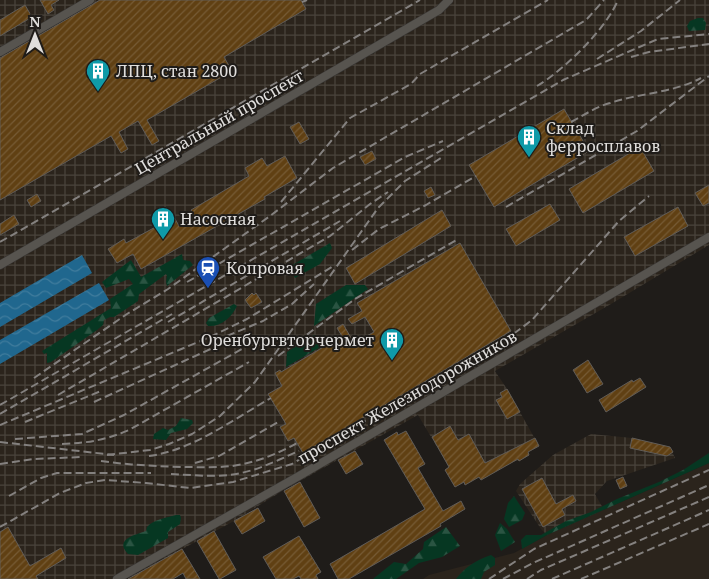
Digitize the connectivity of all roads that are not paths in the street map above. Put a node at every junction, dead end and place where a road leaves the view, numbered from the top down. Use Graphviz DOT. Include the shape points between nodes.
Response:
graph roads {
  1 [pos="90,0"];
  2 [pos="449,0"];
  3 [pos="0,52"];
  4 [pos="709,236"];
  5 [pos="0,264"];
  6 [pos="117,579"];
  1 -- 3 [label="street"];
  2 -- 5 [label="street, Центральный проспект"];
  4 -- 6 [label="street, проспект Железнодорожников"];
}
